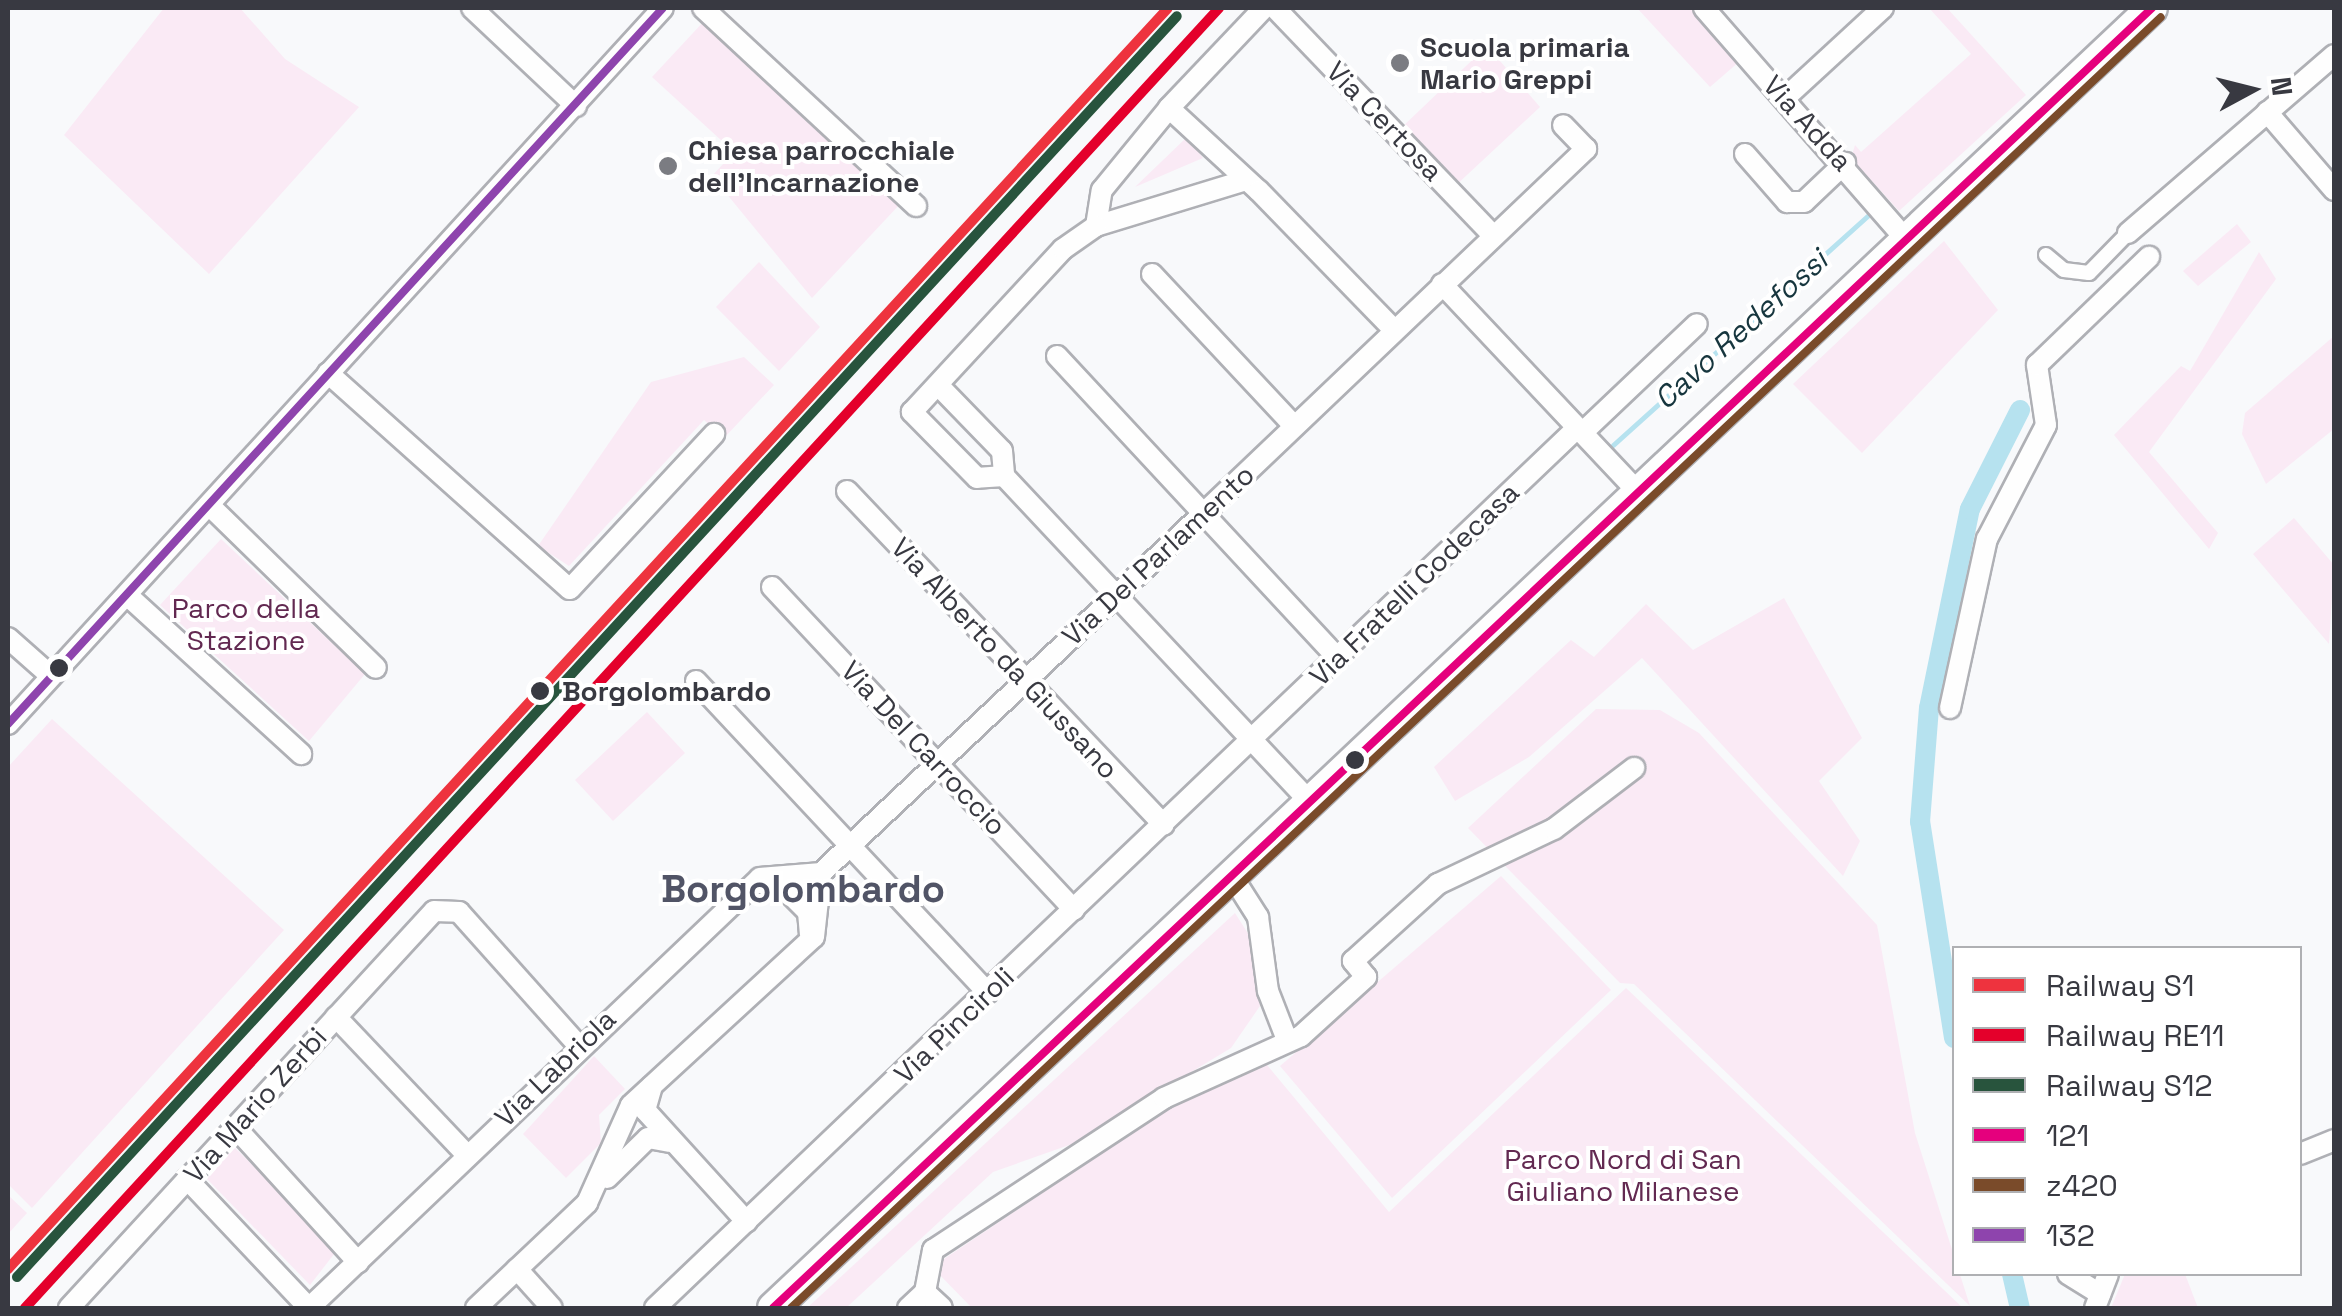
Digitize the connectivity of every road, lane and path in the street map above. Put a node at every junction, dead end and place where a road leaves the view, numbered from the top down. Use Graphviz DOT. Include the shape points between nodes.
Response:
graph roads {
  1 [pos="472,8"];
  2 [pos="663,8"];
  3 [pos="703,8"];
  4 [pos="1264,8"];
  5 [pos="1276,8"];
  6 [pos="1704,8"];
  7 [pos="1883,8"];
  8 [pos="2152,8"];
  9 [pos="2334,55"];
  10 [pos="1785,98"];
  11 [pos="576,106"];
  12 [pos="1169,108"];
  13 [pos="2268,112"];
  14 [pos="1563,124"];
  15 [pos="1744,154"];
  16 [pos="1845,164"];
  17 [pos="1243,180"];
  18 [pos="2334,190"];
  19 [pos="916,206"];
  20 [pos="1096,226"];
  21 [pos="2128,234"];
  22 [pos="1492,235"];
  23 [pos="1907,241"];
  24 [pos="2046,255"];
  25 [pos="2149,257"];
  26 [pos="1152,274"];
  27 [pos="1442,284"];
  28 [pos="1697,324"];
  29 [pos="1394,330"];
  30 [pos="1057,356"];
  31 [pos="328,373"];
  32 [pos="938,385"];
  33 [pos="1294,426"];
  34 [pos="1579,430"];
  35 [pos="714,434"];
  36 [pos="1004,476"];
  37 [pos="847,491"];
  38 [pos="1639,492"];
  39 [pos="209,504"];
  40 [pos="1204,512"];
  41 [pos="772,587"];
  42 [pos="1114,594"];
  43 [pos="127,595"];
  44 [pos="8,638"];
  45 [pos="1338,658"];
  46 [pos="376,668"];
  47 [pos="51,676"];
  48 [pos="696,681"];
  49 [pos="1026,681"];
  50 [pos="1950,708"];
  51 [pos="8,724"];
  52 [pos="1252,741"];
  53 [pos="301,754"];
  54 [pos="937,762"];
  55 [pos="1634,768"];
  56 [pos="1310,802"];
  57 [pos="1164,825"];
  58 [pos="848,846"];
  59 [pos="820,873"];
  60 [pos="1232,876"];
  61 [pos="752,886"];
  62 [pos="1074,910"];
  63 [pos="802,948"];
  64 [pos="988,993"];
  65 [pos="336,1016"];
  66 [pos="1287,1040"];
  67 [pos="578,1046"];
  68 [pos="653,1085"];
  69 [pos="235,1127"];
  70 [pos="2334,1140"];
  71 [pos="670,1142"];
  72 [pos="465,1153"];
  73 [pos="2302,1153"];
  74 [pos="187,1179"];
  75 [pos="598,1186"];
  76 [pos="748,1222"];
  77 [pos="358,1262"];
  78 [pos="517,1269"];
  79 [pos="2070,1276"];
  80 [pos="2107,1276"];
  81 [pos="925,1292"];
  82 [pos="2098,1301"];
  83 [pos="779,1307"];
  84 [pos="69,1308"];
  85 [pos="309,1308"];
  86 [pos="476,1308"];
  87 [pos="552,1308"];
  88 [pos="654,1308"];
  89 [pos="908,1308"];
  90 [pos="942,1308"];
  1 -- 11 [label="street"];
  2 -- 11 [label="street"];
  3 -- 19 [label="street"];
  4 -- 12 [label="street"];
  5 -- 22 [label="street, Via Certosa"];
  6 -- 10 [label="street, Via Adda"];
  7 -- 10 [label="street"];
  8 -- 23 [label="main road"];
  9 -- 13 [label="street"];
  10 -- 16 [label="street, Via Adda"];
  11 -- 31 [label="street"];
  12 -- 17 [label="street"];
  12 -- 20 [label="street" via="1102,190"];
  13 -- 18 [label="street"];
  13 -- 21 [label="street"];
  14 -- 22 [label="street, Via Del Parlamento" via="1586,149"];
  15 -- 16 [label="street" via="1786,202 1804,202"];
  16 -- 23 [label="street, Via Adda"];
  17 -- 20 [label="street"];
  17 -- 29 [label="street"];
  20 -- 32 [label="street" via="1063,248"];
  21 -- 24 [label="street" via="2089,273 2064,270"];
  22 -- 27 [label="street, Via Del Parlamento"];
  23 -- 38 [label="main road"];
  25 -- 50 [label="street" via="2051,346 2036,372 2046,425 1987,538"];
  26 -- 33 [label="street"];
  27 -- 29 [label="street, Via Del Parlamento"];
  27 -- 34 [label="street"];
  28 -- 34 [label="street, Via Fratelli Codecasa"];
  29 -- 33 [label="street, Via Del Parlamento"];
  30 -- 40 [label="street"];
  31 -- 35 [label="street" via="570,589"];
  31 -- 39 [label="street"];
  32 -- 36 [label="street" via="1002,452"];
  32 -- 36 [label="street" via="912,412 977,478"];
  33 -- 40 [label="street, Via Del Parlamento"];
  34 -- 38 [label="street"];
  34 -- 45 [label="street, Via Fratelli Codecasa"];
  36 -- 42 [label="street"];
  37 -- 49 [label="street, Via Alberto da Giussano"];
  38 -- 56 [label="main road"];
  39 -- 43 [label="street"];
  39 -- 46 [label="street"];
  40 -- 42 [label="street, Via Del Parlamento"];
  40 -- 45 [label="street"];
  41 -- 54 [label="street, Via Del Carroccio"];
  42 -- 49 [label="street, Via Del Parlamento"];
  42 -- 52 [label="street"];
  43 -- 47 [label="street"];
  43 -- 53 [label="street"];
  44 -- 47 [label="street"];
  45 -- 52 [label="street, Via Fratelli Codecasa"];
  47 -- 51 [label="street"];
  48 -- 58 [label="street"];
  49 -- 54 [label="street, Via Del Parlamento"];
  49 -- 57 [label="street, Via Alberto da Giussano"];
  52 -- 56 [label="street"];
  52 -- 57 [label="street, Via Pinciroli"];
  54 -- 58 [label="street, Via Del Parlamento"];
  54 -- 62 [label="street, Via Del Carroccio"];
  55 -- 66 [label="street" via="1554,829 1438,884 1353,961 1366,977"];
  56 -- 60 [label="main road"];
  57 -- 62 [label="street, Via Pinciroli"];
  58 -- 59 [label="street, Via Del Parlamento"];
  58 -- 64 [label="street"];
  59 -- 61 [label="street, Via Labriola" via="768,872"];
  59 -- 63 [label="street" via="819,929"];
  60 -- 66 [label="street" via="1258,917 1268,991"];
  60 -- 83 [label="main road"];
  61 -- 63 [label="street" via="775,880 808,912"];
  61 -- 67 [label="street, Via Labriola"];
  62 -- 64 [label="street, Via Pinciroli"];
  63 -- 68 [label="street"];
  64 -- 76 [label="street, Via Pinciroli"];
  65 -- 67 [label="street, Via Mario Zerbi" via="446,907"];
  65 -- 69 [label="street, Via Mario Zerbi"];
  65 -- 72 [label="street"];
  66 -- 81 [label="street" via="1164,1098 998,1202 933,1250"];
  67 -- 72 [label="street, Via Labriola"];
  68 -- 71 [label="street" via="643,1104"];
  68 -- 75 [label="street" via="622,1114"];
  69 -- 74 [label="street, Via Mario Zerbi"];
  69 -- 77 [label="street"];
  70 -- 73 [label="street"];
  71 -- 75 [label="street" via="648,1138"];
  71 -- 76 [label="street"];
  72 -- 77 [label="street, Via Labriola"];
  74 -- 84 [label="street, Via Mario Zerbi"];
  74 -- 85 [label="street"];
  75 -- 78 [label="street"];
  76 -- 88 [label="street, Via Pinciroli"];
  77 -- 85 [label="street, Via Labriola"];
  78 -- 86 [label="street"];
  78 -- 87 [label="street"];
  79 -- 82 [label="street"];
  80 -- 82 [label="street"];
  81 -- 89 [label="street"];
  81 -- 90 [label="street"];
}
